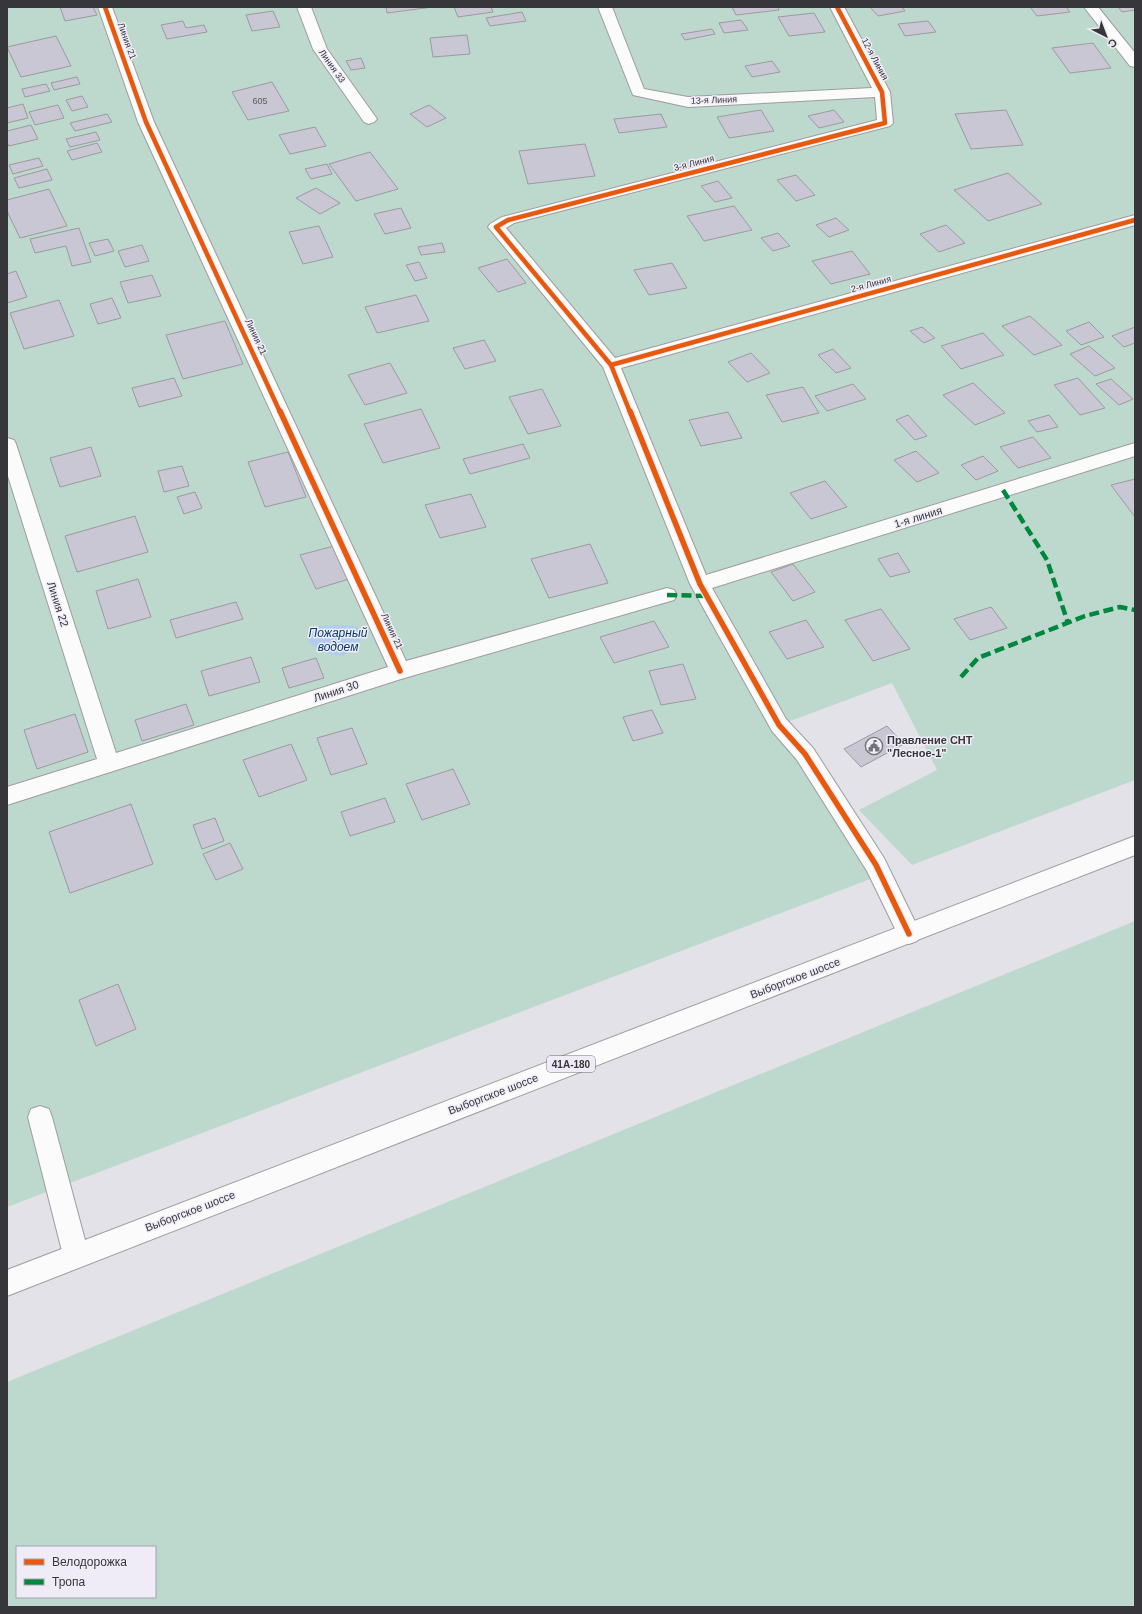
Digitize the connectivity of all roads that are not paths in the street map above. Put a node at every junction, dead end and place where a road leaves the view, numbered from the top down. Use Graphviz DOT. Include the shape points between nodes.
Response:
graph roads {
  1 [pos="105,7"];
  2 [pos="304,7"];
  3 [pos="605,7"];
  4 [pos="837,7"];
  5 [pos="1091,7"];
  6 [pos="1135,63"];
  7 [pos="882,92"];
  8 [pos="370,119"];
  9 [pos="885,123"];
  10 [pos="1135,220"];
  11 [pos="611,365"];
  12 [pos="7,444"];
  13 [pos="1135,449"];
  14 [pos="700,584"];
  15 [pos="667,595"];
  16 [pos="400,671"];
  17 [pos="109,764"];
  18 [pos="7,796"];
  19 [pos="1135,845"];
  20 [pos="909,934"];
  21 [pos="40,1117"];
  22 [pos="76,1255"];
  23 [pos="7,1283"];
  1 -- 16 [label="street, Линия 21" via="146,122"];
  2 -- 8 [label="street, Линия 33" via="320,49"];
  3 -- 7 [label="street, 13-я Линия" via="638,92 688,102"];
  4 -- 7 [label="street, 12-я Линия"];
  5 -- 6 [label="street"];
  7 -- 9 [label="street, 12-я Линия"];
  9 -- 11 [label="street, 3-я Линия" via="508,220 496,227"];
  10 -- 11 [label="street, 2-я Линия"];
  11 -- 14 [label="street"];
  12 -- 17 [label="street, Линия 22"];
  13 -- 14 [label="street, 1-я линия"];
  14 -- 20 [label="street" via="779,725 805,754 876,865"];
  15 -- 16 [label="street, Линия 30"];
  16 -- 17 [label="street, Линия 30"];
  17 -- 18 [label="street, Линия 30"];
  19 -- 20 [label="street, Выборгское шоссе / 41А-180"];
  20 -- 22 [label="street, Выборгское шоссе / 41А-180"];
  21 -- 22 [label="street"];
  22 -- 23 [label="street, Выборгское шоссе / 41А-180"];
}
